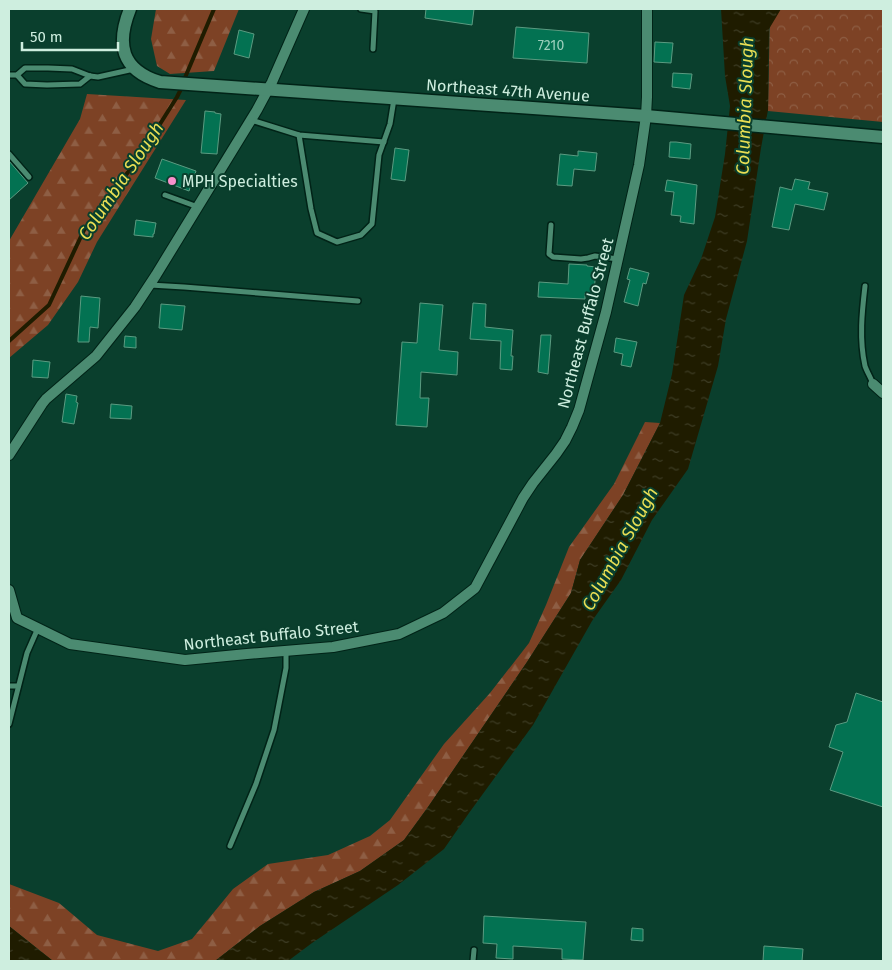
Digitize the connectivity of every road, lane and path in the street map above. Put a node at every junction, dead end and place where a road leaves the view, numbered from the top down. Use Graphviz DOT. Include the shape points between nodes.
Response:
graph roads {
  1 [pos="130,9"];
  2 [pos="304,9"];
  3 [pos="361,9"];
  4 [pos="647,9"];
  5 [pos="373,49"];
  6 [pos="134,69"];
  7 [pos="9,75"];
  8 [pos="17,75"];
  9 [pos="90,76"];
  10 [pos="268,90"];
  11 [pos="394,98"];
  12 [pos="646,116"];
  13 [pos="251,120"];
  14 [pos="299,135"];
  15 [pos="883,137"];
  16 [pos="384,142"];
  17 [pos="9,154"];
  18 [pos="29,177"];
  19 [pos="165,195"];
  20 [pos="198,207"];
  21 [pos="551,225"];
  22 [pos="619,259"];
  23 [pos="150,285"];
  24 [pos="865,286"];
  25 [pos="358,301"];
  26 [pos="874,384"];
  27 [pos="883,393"];
  28 [pos="9,455"];
  29 [pos="9,590"];
  30 [pos="38,628"];
  31 [pos="286,650"];
  32 [pos="9,686"];
  33 [pos="18,686"];
  34 [pos="9,724"];
  35 [pos="230,846"];
  36 [pos="474,950"];
  37 [pos="474,961"];
  1 -- 6 [label="street" via="125,25 124,55"];
  2 -- 10 [label="street"];
  3 -- 5 [label="lane" via="375,11"];
  4 -- 12 [label="street, Northeast Buffalo Street"];
  6 -- 9 [label="lane"];
  6 -- 10 [label="street, Northeast 47th Avenue" via="152,80 170,83"];
  7 -- 8 [label="lane"];
  8 -- 9 [label="lane" via="25,68 48,68 72,69"];
  8 -- 9 [label="lane" via="25,84 46,85 80,84"];
  10 -- 11 [label="street, Northeast 47th Avenue"];
  10 -- 13 [label="street"];
  11 -- 12 [label="street, Northeast 47th Avenue"];
  11 -- 16 [label="lane"];
  12 -- 15 [label="street, Northeast 47th Avenue"];
  12 -- 22 [label="street, Northeast Buffalo Street"];
  13 -- 14 [label="lane"];
  13 -- 20 [label="street"];
  14 -- 16 [label="lane"];
  14 -- 16 [label="lane" via="318,233 337,242 362,235 372,224 379,155"];
  17 -- 18 [label="lane"];
  19 -- 20 [label="lane"];
  20 -- 23 [label="street"];
  21 -- 22 [label="lane" via="549,254 553,257"];
  22 -- 31 [label="street, Northeast Buffalo Street" via="580,410 556,454 523,498 476,588 443,613 399,634 333,647"];
  23 -- 25 [label="lane"];
  23 -- 28 [label="street" via="96,356 46,399"];
  24 -- 26 [label="lane" via="862,349"];
  26 -- 27 [label="street"];
  29 -- 30 [label="street, Northeast Buffalo Street" via="17,618"];
  30 -- 31 [label="street, Northeast Buffalo Street" via="70,644 185,660"];
  30 -- 33 [label="lane"];
  31 -- 35 [label="lane" via="286,668 274,730"];
  32 -- 33 [label="lane"];
  33 -- 34 [label="lane"];
  36 -- 37 [label="lane"];
}
